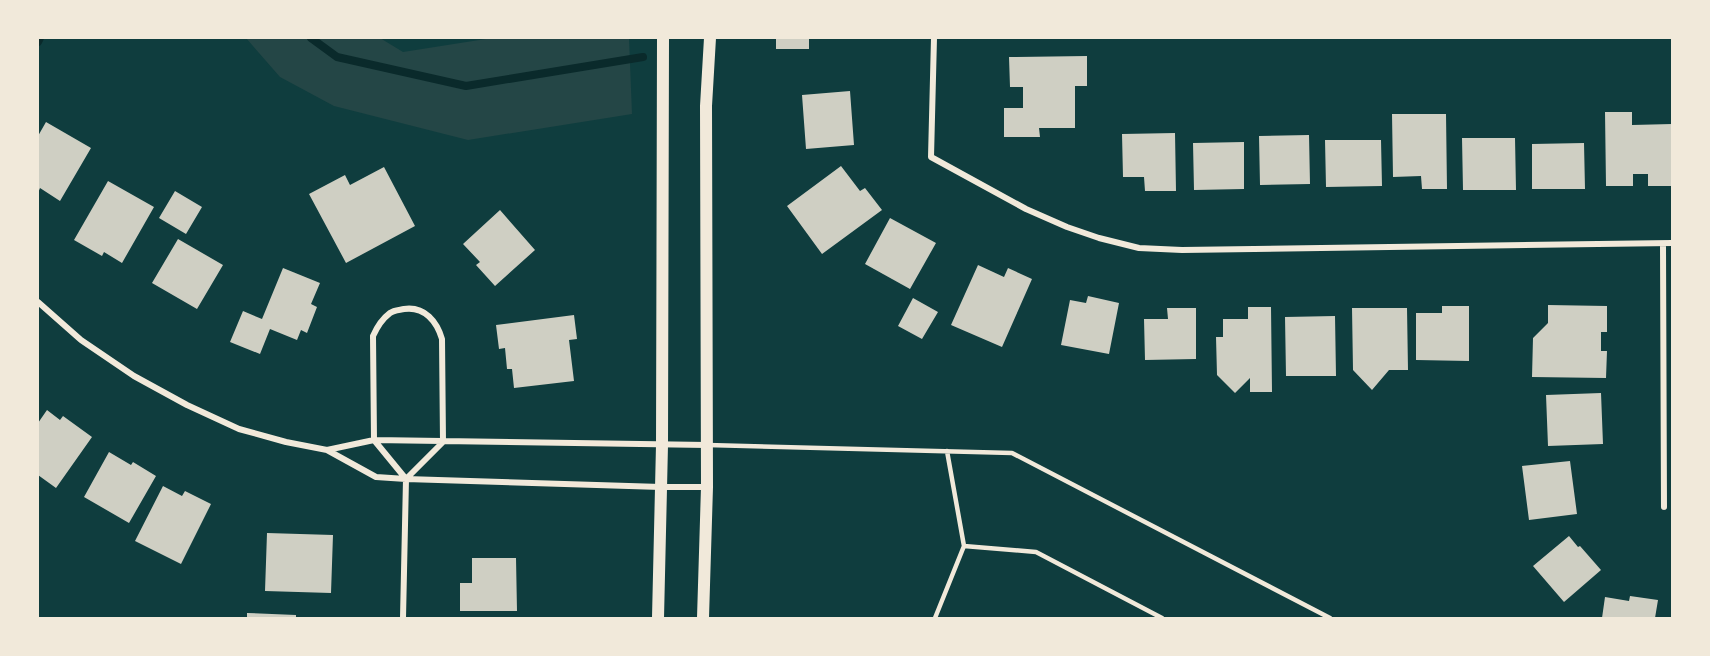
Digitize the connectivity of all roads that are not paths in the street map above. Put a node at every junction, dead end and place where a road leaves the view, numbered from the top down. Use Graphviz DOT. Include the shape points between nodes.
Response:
graph roads {
  1 [pos="663,38"];
  2 [pos="710,38"];
  3 [pos="934,38"];
  4 [pos="1663,243"];
  5 [pos="1672,243"];
  6 [pos="38,302"];
  7 [pos="374,440"];
  8 [pos="443,442"];
  9 [pos="662,444"];
  10 [pos="707,445"];
  11 [pos="327,450"];
  12 [pos="947,451"];
  13 [pos="406,479"];
  14 [pos="661,487"];
  15 [pos="707,487"];
  16 [pos="1664,507"];
  17 [pos="964,546"];
  18 [pos="403,618"];
  19 [pos="658,618"];
  20 [pos="703,618"];
  21 [pos="934,618"];
  22 [pos="1162,618"];
  23 [pos="1330,618"];
  1 -- 9 [label="main road"];
  2 -- 10 [label="main road" via="706,106"];
  3 -- 4 [label="street" via="931,157 1026,209 1099,238 1139,248 1182,250"];
  4 -- 5 [label="street"];
  4 -- 16 [label="street"];
  6 -- 11 [label="street" via="81,340 187,405 239,429"];
  7 -- 8 [label="street"];
  7 -- 8 [label="street" via="373,336 379,323 392,311 411,308 429,315 439,326"];
  7 -- 11 [label="street"];
  7 -- 13 [label="street"];
  8 -- 9 [label="street"];
  8 -- 13 [label="street"];
  9 -- 10 [label="street"];
  9 -- 14 [label="main road"];
  10 -- 12 [label="lane"];
  10 -- 15 [label="main road"];
  11 -- 13 [label="street" via="376,477"];
  12 -- 17 [label="lane"];
  12 -- 23 [label="lane" via="1012,453"];
  13 -- 14 [label="street"];
  13 -- 18 [label="street"];
  14 -- 15 [label="street"];
  14 -- 19 [label="main road"];
  15 -- 20 [label="main road"];
  17 -- 21 [label="lane"];
  17 -- 22 [label="lane" via="1036,552"];
}
